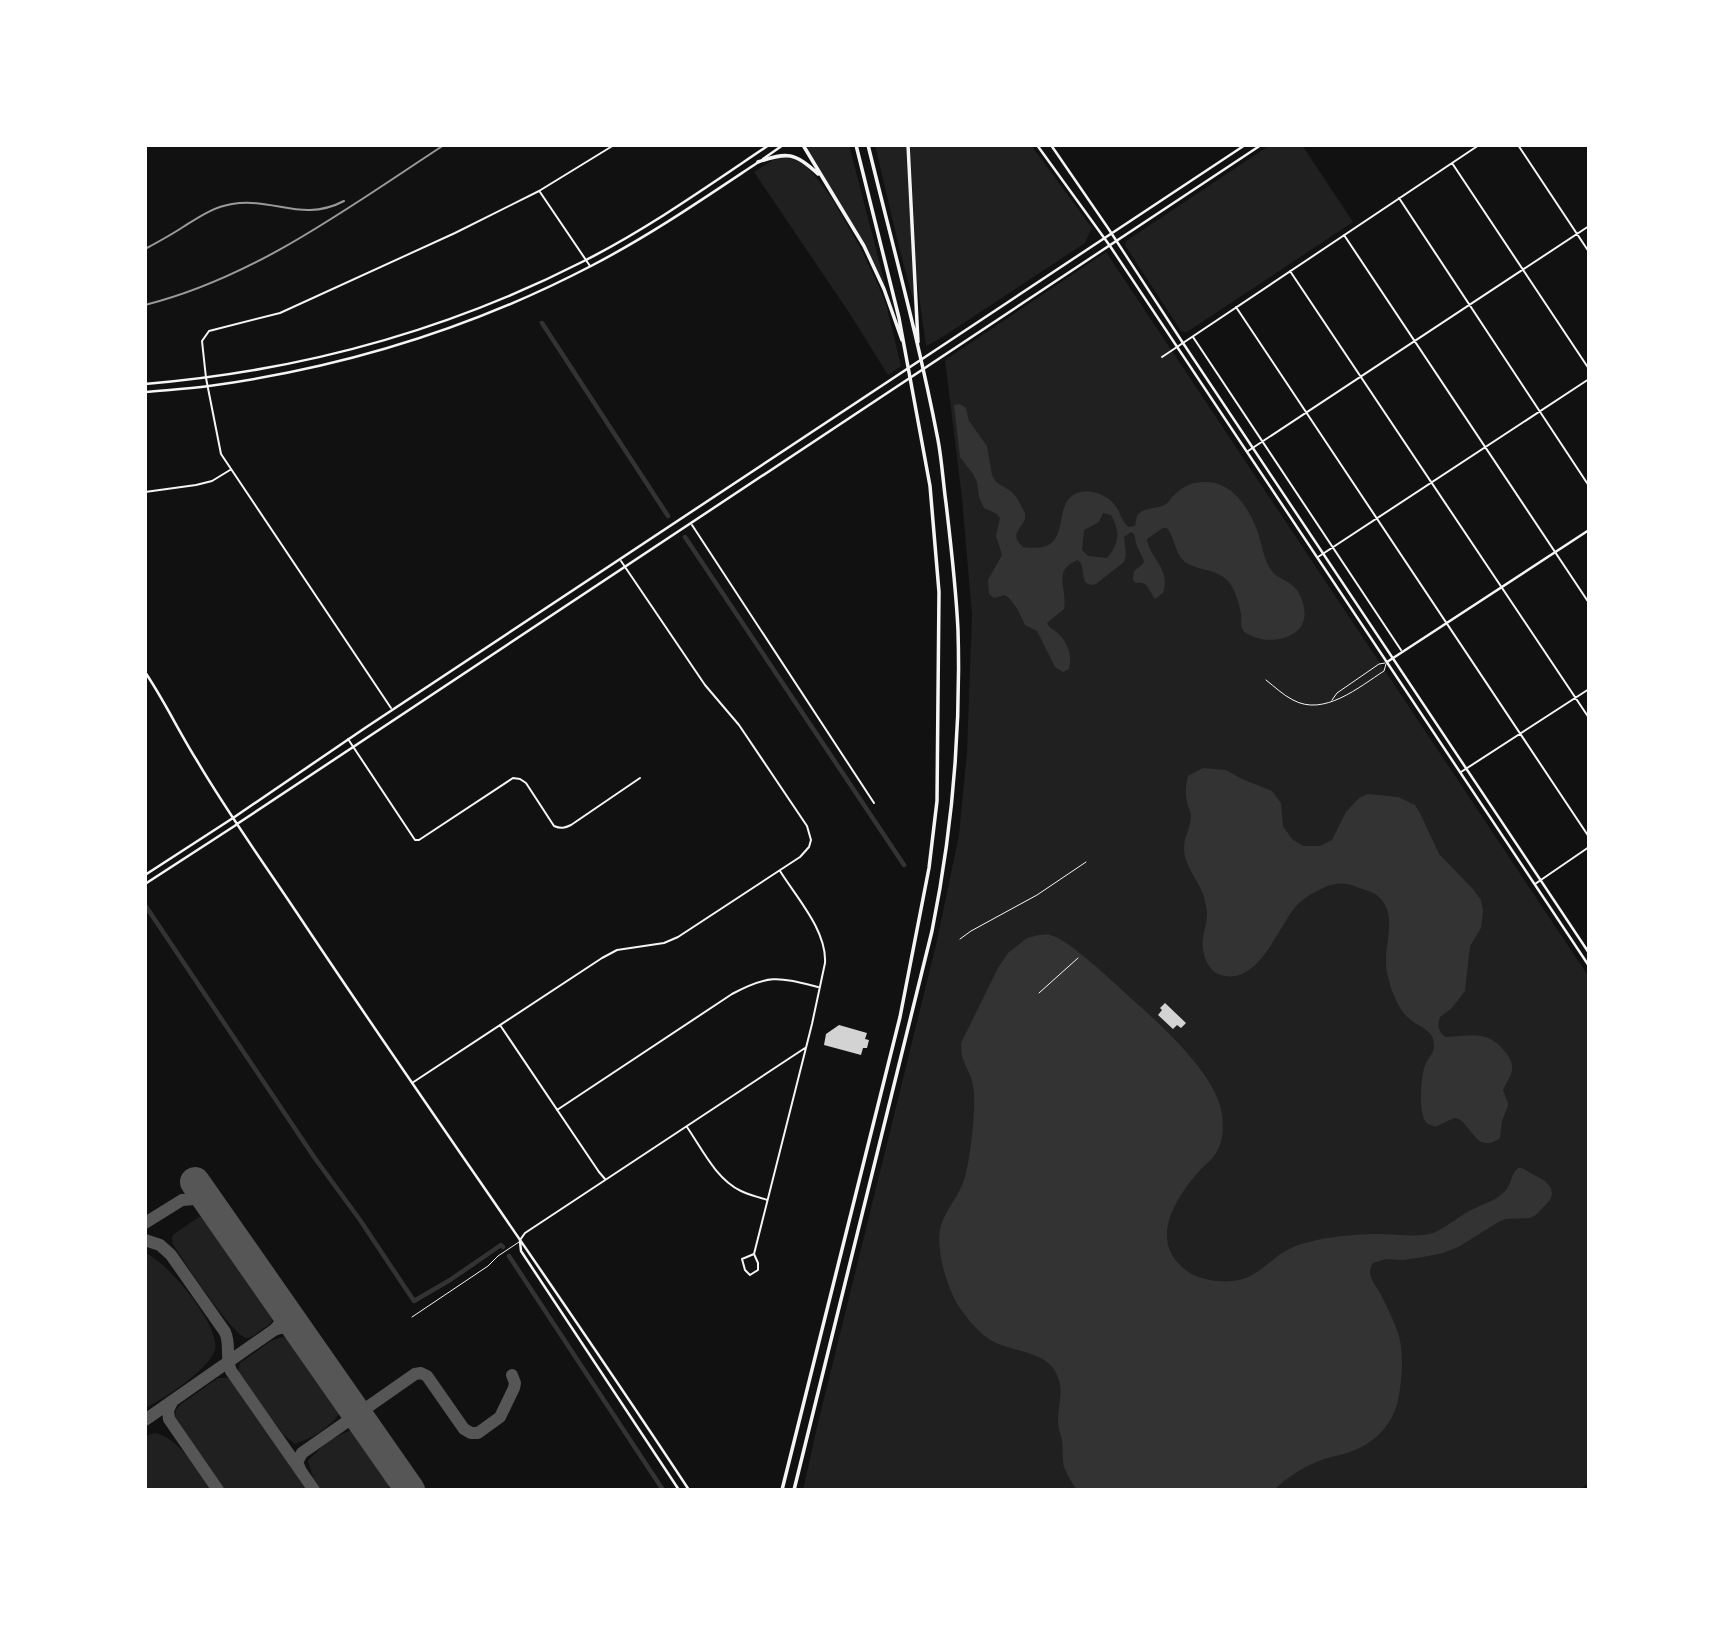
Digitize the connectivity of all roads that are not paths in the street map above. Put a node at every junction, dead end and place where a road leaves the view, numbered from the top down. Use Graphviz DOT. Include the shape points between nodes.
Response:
graph roads {
  1 [pos="614,145"];
  2 [pos="769,145"];
  3 [pos="783,145"];
  4 [pos="803,145"];
  5 [pos="856,145"];
  6 [pos="868,145"];
  7 [pos="908,145"];
  8 [pos="1037,145"];
  9 [pos="1051,145"];
  10 [pos="1245,145"];
  11 [pos="1261,145"];
  12 [pos="1479,145"];
  13 [pos="1518,145"];
  14 [pos="758,162"];
  15 [pos="1452,163"];
  16 [pos="1193,178"];
  17 [pos="824,180"];
  18 [pos="1199,187"];
  19 [pos="539,191"];
  20 [pos="1399,198"];
  21 [pos="1589,226"];
  22 [pos="1112,232"];
  23 [pos="1577,234"];
  24 [pos="1344,236"];
  25 [pos="1104,237"];
  26 [pos="1117,241"];
  27 [pos="1110,246"];
  28 [pos="1589,251"];
  29 [pos="585,260"];
  30 [pos="590,266"];
  31 [pos="1523,270"];
  32 [pos="1290,271"];
  33 [pos="1469,305"];
  34 [pos="1236,307"];
  35 [pos="1192,337"];
  36 [pos="1414,341"];
  37 [pos="1183,343"];
  38 [pos="918,347"];
  39 [pos="1177,347"];
  40 [pos="907,355"];
  41 [pos="1162,357"];
  42 [pos="1589,369"];
  43 [pos="1361,377"];
  44 [pos="206,378"];
  45 [pos="1589,379"];
  46 [pos="145,384"];
  47 [pos="207,386"];
  48 [pos="145,391"];
  49 [pos="844,410"];
  50 [pos="1539,411"];
  51 [pos="1306,412"];
  52 [pos="850,418"];
  53 [pos="1262,442"];
  54 [pos="1485,447"];
  55 [pos="1253,448"];
  56 [pos="1247,452"];
  57 [pos="759,466"];
  58 [pos="231,470"];
  59 [pos="765,475"];
  60 [pos="1431,482"];
  61 [pos="1589,486"];
  62 [pos="145,492"];
  63 [pos="1377,519"];
  64 [pos="691,524"];
  65 [pos="1589,530"];
  66 [pos="1332,548"];
  67 [pos="1555,552"];
  68 [pos="1323,553"];
  69 [pos="1317,557"];
  70 [pos="620,559"];
  71 [pos="625,568"];
  72 [pos="579,586"];
  73 [pos="1501,588"];
  74 [pos="584,595"];
  75 [pos="1589,603"];
  76 [pos="538,613"];
  77 [pos="544,621"];
  78 [pos="1447,623"];
  79 [pos="1403,652"];
  80 [pos="1393,658"];
  81 [pos="1387,662"];
  82 [pos="145,672"];
  83 [pos="1266,680"];
  84 [pos="1589,689"];
  85 [pos="1575,698"];
  86 [pos="1332,700"];
  87 [pos="392,710"];
  88 [pos="1589,718"];
  89 [pos="398,719"];
  90 [pos="1520,734"];
  91 [pos="348,739"];
  92 [pos="354,748"];
  93 [pos="1467,769"];
  94 [pos="1460,773"];
  95 [pos="640,778"];
  96 [pos="874,803"];
  97 [pos="233,818"];
  98 [pos="237,824"];
  99 [pos="1589,837"];
  100 [pos="1589,847"];
  101 [pos="1086,862"];
  102 [pos="779,870"];
  103 [pos="145,875"];
  104 [pos="1541,880"];
  105 [pos="145,884"];
  106 [pos="1534,884"];
  107 [pos="960,939"];
  108 [pos="1589,953"];
  109 [pos="1589,966"];
  110 [pos="819,987"];
  111 [pos="500,1025"];
  112 [pos="806,1047"];
  113 [pos="411,1083"];
  114 [pos="557,1110"];
  115 [pos="687,1126"];
  116 [pos="606,1180"];
  117 [pos="767,1200"];
  118 [pos="520,1241"];
  119 [pos="754,1254"];
  120 [pos="412,1317"];
  121 [pos="668,1458"];
  122 [pos="661,1462"];
  123 [pos="679,1490"];
  124 [pos="689,1490"];
  125 [pos="782,1490"];
  126 [pos="794,1490"];
  1 -- 19 [label="street"];
  2 -- 29 [label="main road"];
  3 -- 14 [label="main road"];
  4 -- 17 [label="highway"];
  5 -- 40 [label="highway"];
  6 -- 38 [label="highway"];
  7 -- 38 [label="highway"];
  8 -- 25 [label="main road"];
  9 -- 22 [label="main road"];
  10 -- 16 [label="main road"];
  11 -- 18 [label="main road"];
  12 -- 15 [label="street"];
  13 -- 23 [label="street"];
  14 -- 17 [label="highway" via="791,155"];
  14 -- 30 [label="main road"];
  15 -- 20 [label="street"];
  15 -- 31 [label="street"];
  16 -- 18 [label="main road"];
  16 -- 22 [label="main road"];
  17 -- 40 [label="highway" via="874,267"];
  18 -- 26 [label="main road"];
  19 -- 29 [label="street"];
  19 -- 44 [label="street" via="280,313 209,331 202,341"];
  20 -- 24 [label="street"];
  20 -- 33 [label="street"];
  21 -- 23 [label="street"];
  22 -- 25 [label="main road"];
  22 -- 26 [label="main road"];
  23 -- 28 [label="street"];
  23 -- 31 [label="street"];
  24 -- 32 [label="street"];
  24 -- 36 [label="street"];
  25 -- 27 [label="main road"];
  25 -- 49 [label="main road"];
  26 -- 27 [label="main road"];
  26 -- 37 [label="main road"];
  27 -- 39 [label="main road"];
  27 -- 52 [label="main road"];
  29 -- 30 [label="street"];
  29 -- 44 [label="main road" via="495,302 405,335 306,361"];
  30 -- 47 [label="main road" via="476,318 393,346 296,371"];
  31 -- 33 [label="street"];
  31 -- 42 [label="street"];
  32 -- 34 [label="street"];
  32 -- 43 [label="street"];
  33 -- 36 [label="street"];
  33 -- 50 [label="street"];
  34 -- 35 [label="street"];
  34 -- 51 [label="street"];
  35 -- 37 [label="street"];
  35 -- 53 [label="street"];
  36 -- 43 [label="street"];
  36 -- 54 [label="street"];
  37 -- 39 [label="street"];
  37 -- 55 [label="main road"];
  38 -- 126 [label="highway" via="938,441 958,629 951,817 932,931"];
  39 -- 41 [label="street"];
  39 -- 56 [label="main road"];
  40 -- 125 [label="highway" via="930,486 939,592 937,801 900,1017"];
  43 -- 51 [label="street"];
  43 -- 60 [label="street"];
  44 -- 46 [label="main road"];
  44 -- 47 [label="street"];
  45 -- 50 [label="street"];
  47 -- 48 [label="main road"];
  47 -- 58 [label="street" via="220,454"];
  49 -- 52 [label="main road"];
  49 -- 57 [label="main road"];
  50 -- 54 [label="street"];
  50 -- 61 [label="street"];
  51 -- 53 [label="street"];
  51 -- 63 [label="street"];
  52 -- 59 [label="main road"];
  53 -- 55 [label="street"];
  53 -- 66 [label="street"];
  54 -- 60 [label="street"];
  54 -- 67 [label="street"];
  55 -- 56 [label="street"];
  55 -- 68 [label="main road"];
  56 -- 69 [label="main road"];
  57 -- 59 [label="main road"];
  57 -- 70 [label="main road"];
  58 -- 62 [label="street" via="212,481"];
  58 -- 87 [label="street"];
  59 -- 64 [label="main road"];
  60 -- 63 [label="street"];
  60 -- 73 [label="street"];
  63 -- 66 [label="street"];
  63 -- 78 [label="street"];
  64 -- 71 [label="main road"];
  64 -- 96 [label="street"];
  65 -- 67 [label="main road"];
  66 -- 68 [label="street"];
  66 -- 79 [label="street"];
  67 -- 73 [label="main road"];
  67 -- 75 [label="street"];
  68 -- 69 [label="street"];
  68 -- 80 [label="main road"];
  69 -- 81 [label="main road"];
  70 -- 71 [label="street"];
  70 -- 72 [label="main road"];
  71 -- 74 [label="main road"];
  71 -- 102 [label="street" via="807,826 811,840 804,853"];
  72 -- 74 [label="main road"];
  72 -- 76 [label="main road"];
  73 -- 78 [label="main road"];
  73 -- 85 [label="street"];
  74 -- 77 [label="main road"];
  76 -- 77 [label="main road"];
  76 -- 87 [label="main road"];
  77 -- 89 [label="main road"];
  78 -- 79 [label="main road"];
  78 -- 90 [label="street"];
  79 -- 80 [label="main road"];
  80 -- 81 [label="main road"];
  80 -- 93 [label="main road"];
  81 -- 86 [label="lane"];
  81 -- 86 [label="lane" via="1384,671"];
  81 -- 94 [label="main road"];
  82 -- 97 [label="main road"];
  83 -- 86 [label="lane" via="1301,704 1321,705"];
  84 -- 85 [label="street"];
  85 -- 88 [label="street"];
  85 -- 90 [label="street"];
  87 -- 89 [label="main road"];
  87 -- 91 [label="main road"];
  89 -- 92 [label="main road"];
  90 -- 93 [label="street"];
  90 -- 99 [label="street"];
  91 -- 92 [label="street"];
  91 -- 97 [label="main road"];
  92 -- 95 [label="street" via="415,840 513,778 526,783 554,826 565,828"];
  92 -- 98 [label="main road"];
  93 -- 94 [label="street"];
  93 -- 104 [label="main road"];
  94 -- 106 [label="main road"];
  97 -- 98 [label="main road"];
  97 -- 103 [label="main road"];
  98 -- 105 [label="main road"];
  98 -- 113 [label="main road"];
  100 -- 104 [label="street"];
  101 -- 107 [label="lane"];
  102 -- 110 [label="street" via="820,933 825,963"];
  102 -- 111 [label="street" via="678,937 617,950"];
  104 -- 106 [label="street"];
  104 -- 108 [label="main road"];
  106 -- 109 [label="main road"];
  110 -- 112 [label="street"];
  110 -- 114 [label="street" via="769,978 746,987"];
  111 -- 113 [label="street"];
  111 -- 114 [label="street"];
  112 -- 115 [label="street"];
  112 -- 117 [label="street"];
  113 -- 118 [label="main road"];
  114 -- 116 [label="street"];
  115 -- 116 [label="street"];
  115 -- 117 [label="street" via="728,1183"];
  116 -- 118 [label="street" via="525,1233"];
  117 -- 119 [label="street"];
  118 -- 120 [label="lane"];
  118 -- 121 [label="main road"];
  118 -- 122 [label="main road" via="521,1251"];
  119 -- 119 [label="street" via="742,1259 750,1275 758,1270"];
  121 -- 122 [label="main road"];
  121 -- 124 [label="main road"];
  122 -- 123 [label="main road"];
}
